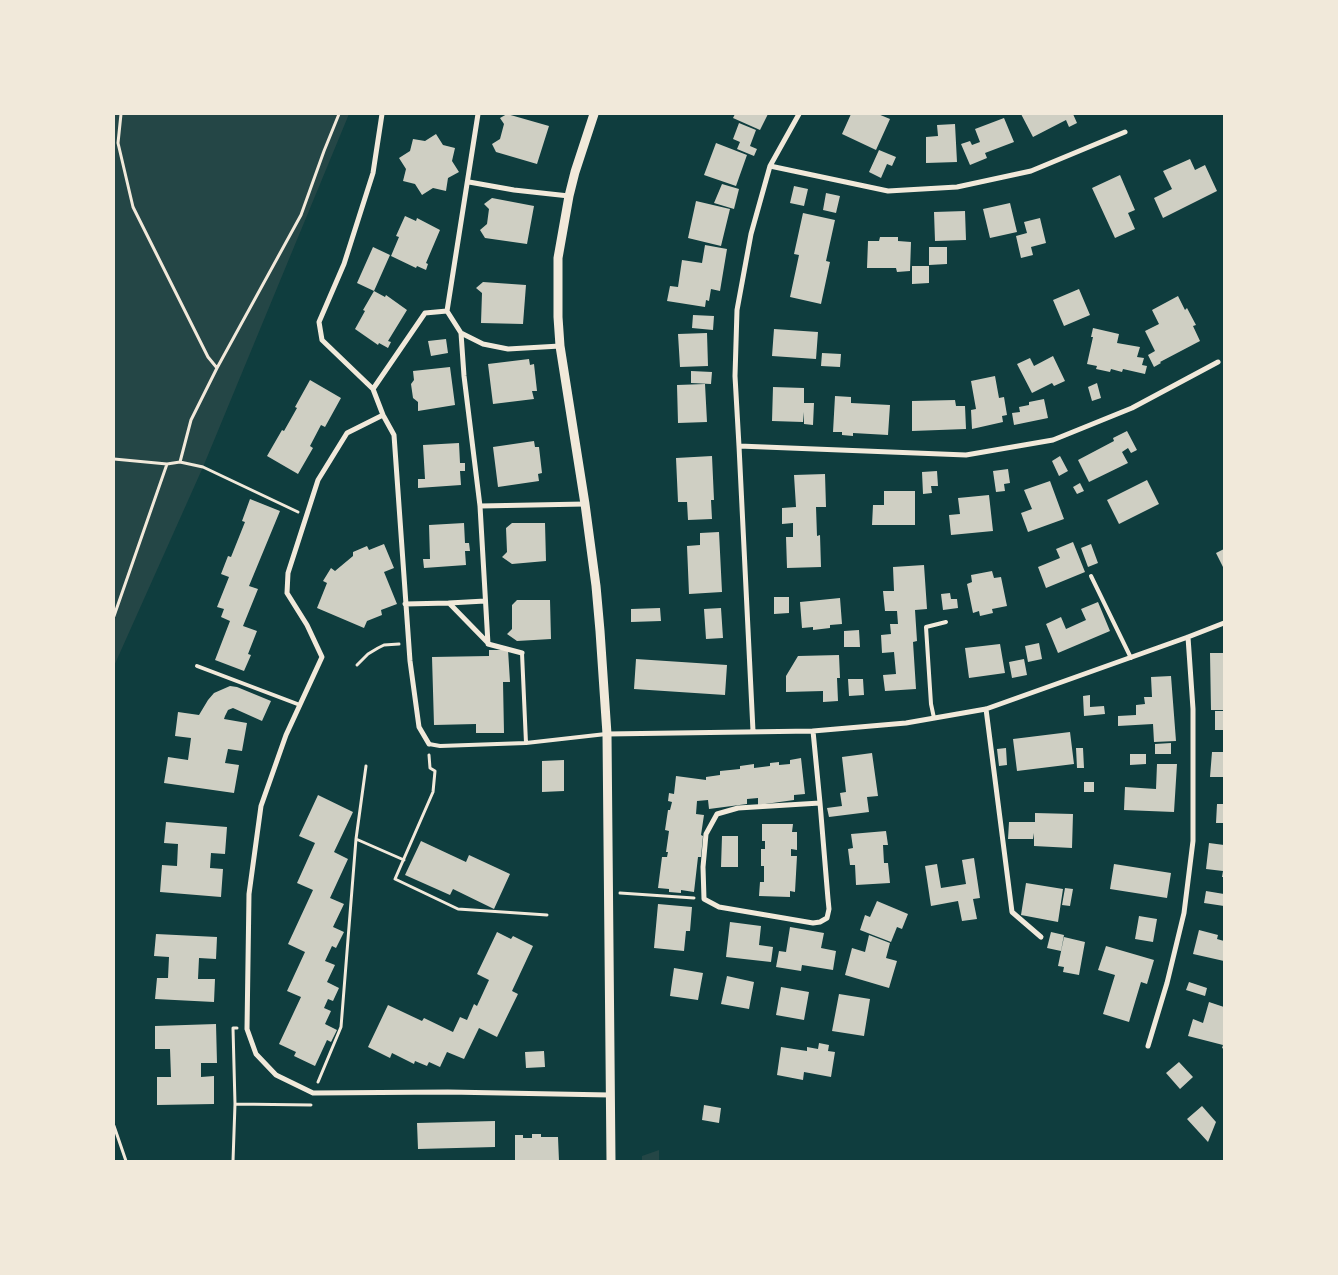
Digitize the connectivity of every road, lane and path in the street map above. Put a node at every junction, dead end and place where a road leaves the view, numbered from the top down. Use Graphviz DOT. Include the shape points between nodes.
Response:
graph roads {
  1 [pos="121,114"];
  2 [pos="339,114"];
  3 [pos="382,114"];
  4 [pos="478,114"];
  5 [pos="594,114"];
  6 [pos="799,114"];
  7 [pos="1125,132"];
  8 [pos="770,166"];
  9 [pos="469,182"];
  10 [pos="569,196"];
  11 [pos="447,311"];
  12 [pos="461,333"];
  13 [pos="560,346"];
  14 [pos="1218,362"];
  15 [pos="217,368"];
  16 [pos="373,390"];
  17 [pos="383,415"];
  18 [pos="739,446"];
  19 [pos="114,458"];
  20 [pos="180,462"];
  21 [pos="167,464"];
  22 [pos="585,504"];
  23 [pos="480,506"];
  24 [pos="306,516"];
  25 [pos="1091,576"];
  26 [pos="485,601"];
  27 [pos="449,603"];
  28 [pos="405,604"];
  29 [pos="114,616"];
  30 [pos="946,622"];
  31 [pos="1224,622"];
  32 [pos="1188,637"];
  33 [pos="391,644"];
  34 [pos="488,644"];
  35 [pos="522,653"];
  36 [pos="1131,658"];
  37 [pos="357,665"];
  38 [pos="197,666"];
  39 [pos="300,705"];
  40 [pos="986,709"];
  41 [pos="934,718"];
  42 [pos="753,731"];
  43 [pos="813,731"];
  44 [pos="607,734"];
  45 [pos="526,743"];
  46 [pos="429,744"];
  47 [pos="366,766"];
  48 [pos="820,803"];
  49 [pos="356,839"];
  50 [pos="404,860"];
  51 [pos="609,892"];
  52 [pos="704,899"];
  53 [pos="547,915"];
  54 [pos="1041,937"];
  55 [pos="247,1029"];
  56 [pos="1148,1046"];
  57 [pos="313,1093"];
  58 [pos="610,1095"];
  59 [pos="234,1104"];
  60 [pos="114,1126"];
  61 [pos="126,1161"];
  62 [pos="233,1161"];
  63 [pos="611,1161"];
  1 -- 15 [label="path" via="118,142 133,207 208,357"];
  2 -- 15 [label="path" via="300,215"];
  3 -- 16 [label="street" via="373,173 344,264 319,322 322,340"];
  4 -- 9 [label="street"];
  5 -- 10 [label="street"];
  6 -- 8 [label="street"];
  7 -- 8 [label="street" via="1031,171 957,187 888,191"];
  8 -- 18 [label="street" via="751,234 737,310 734,376"];
  9 -- 10 [label="street"];
  9 -- 11 [label="street"];
  10 -- 13 [label="street" via="558,258"];
  11 -- 12 [label="street"];
  11 -- 16 [label="street" via="425,313"];
  12 -- 13 [label="street" via="483,344 508,348"];
  12 -- 23 [label="street"];
  13 -- 22 [label="street"];
  14 -- 18 [label="street" via="1132,408 1053,440 966,455"];
  15 -- 20 [label="path" via="191,420"];
  16 -- 17 [label="street"];
  17 -- 24 [label="street" via="347,433 318,480"];
  17 -- 28 [label="street" via="394,435"];
  18 -- 42 [label="street"];
  19 -- 21 [label="path"];
  20 -- 21 [label="path"];
  20 -- 24 [label="path" via="203,467"];
  21 -- 29 [label="path"];
  22 -- 23 [label="street"];
  22 -- 44 [label="street" via="600,631"];
  23 -- 26 [label="street"];
  24 -- 39 [label="street" via="288,573 287,593 322,657"];
  25 -- 36 [label="lane"];
  26 -- 27 [label="street"];
  26 -- 34 [label="street"];
  27 -- 28 [label="street"];
  27 -- 34 [label="street"];
  28 -- 46 [label="street" via="419,727"];
  30 -- 41 [label="lane" via="926,627"];
  31 -- 32 [label="street"];
  32 -- 36 [label="street"];
  32 -- 56 [label="street" via="1193,841 1184,913"];
  33 -- 37 [label="path" via="368,654"];
  34 -- 35 [label="street"];
  35 -- 45 [label="lane"];
  36 -- 40 [label="street"];
  38 -- 39 [label="lane"];
  39 -- 55 [label="street" via="261,806 250,894"];
  40 -- 41 [label="street"];
  40 -- 54 [label="street" via="1012,912"];
  41 -- 43 [label="street"];
  42 -- 43 [label="street"];
  42 -- 44 [label="street"];
  43 -- 48 [label="street"];
  44 -- 45 [label="lane"];
  44 -- 51 [label="street"];
  45 -- 46 [label="lane"];
  46 -- 50 [label="path" via="430,768 435,771 433,792"];
  47 -- 49 [label="path"];
  48 -- 52 [label="street" via="738,808 716,814 706,834"];
  48 -- 52 [label="street" via="829,909 827,918 813,923 719,907"];
  49 -- 50 [label="path"];
  49 -- 57 [label="path" via="341,1026"];
  50 -- 53 [label="path" via="395,879 458,909"];
  51 -- 52 [label="path"];
  51 -- 58 [label="street"];
  55 -- 57 [label="street" via="256,1054 276,1075"];
  55 -- 59 [label="path" via="233,1028"];
  57 -- 58 [label="street"];
  57 -- 59 [label="path" via="311,1105"];
  58 -- 63 [label="street"];
  59 -- 62 [label="path"];
  60 -- 61 [label="path"];
}
